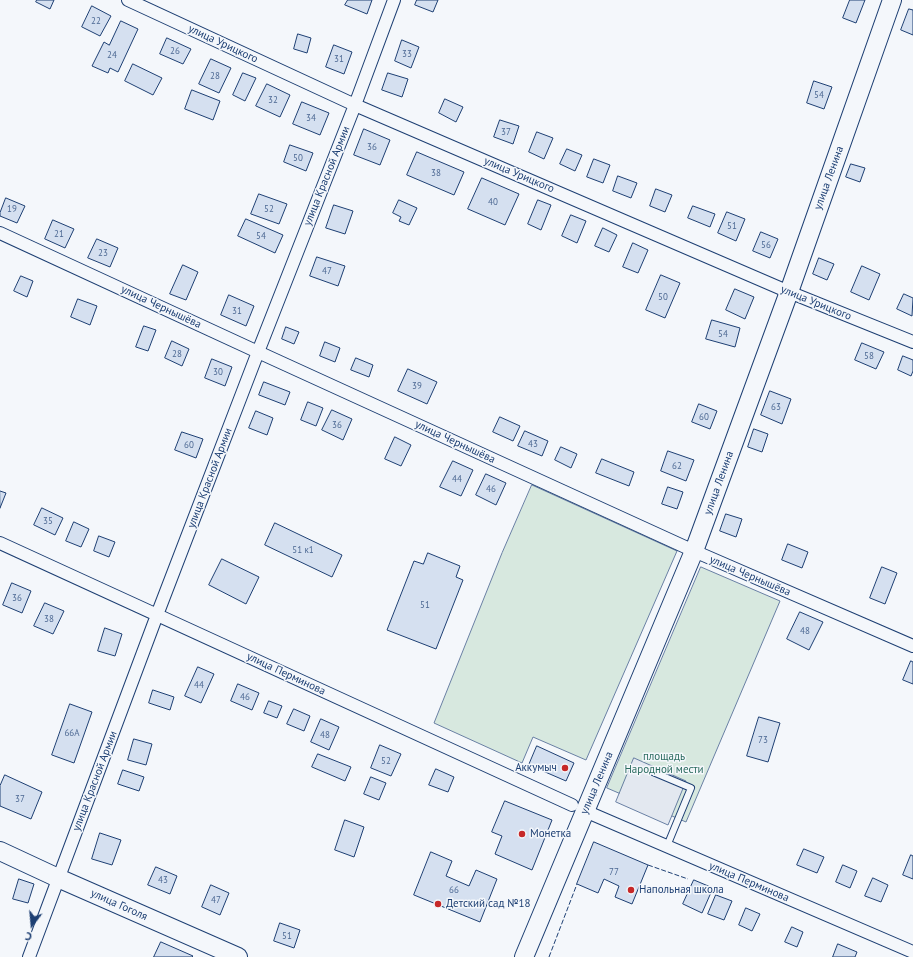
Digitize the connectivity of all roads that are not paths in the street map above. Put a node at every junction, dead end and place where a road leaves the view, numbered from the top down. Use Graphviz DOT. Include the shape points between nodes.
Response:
graph roads {
  1 [pos="128,0"];
  2 [pos="394,0"];
  3 [pos="892,0"];
  4 [pos="355,105"];
  5 [pos="0,233"];
  6 [pos="789,292"];
  7 [pos="913,342"];
  8 [pos="258,352"];
  9 [pos="0,543"];
  10 [pos="694,551"];
  11 [pos="157,615"];
  12 [pos="913,646"];
  13 [pos="654,772"];
  14 [pos="579,808"];
  15 [pos="667,846"];
  16 [pos="0,851"];
  17 [pos="58,878"];
  18 [pos="913,952"];
  19 [pos="29,957"];
  20 [pos="238,957"];
  21 [pos="524,957"];
  1 -- 4 [label="street, улица Урицкого"];
  2 -- 4 [label="street, улица Красной Армии"];
  3 -- 6 [label="street, улица Ленина"];
  4 -- 6 [label="street, улица Урицкого"];
  4 -- 8 [label="street, улица Красной Армии"];
  5 -- 8 [label="street, улица Чернышёва"];
  6 -- 7 [label="street, улица Урицкого"];
  6 -- 10 [label="street, улица Ленина"];
  8 -- 10 [label="street, улица Чернышёва"];
  8 -- 11 [label="street, улица Красной Армии"];
  9 -- 11 [label="street, улица Перминова"];
  10 -- 12 [label="street, улица Чернышёва"];
  10 -- 14 [label="street, улица Ленина"];
  11 -- 14 [label="street, улица Перминова"];
  11 -- 17 [label="street, улица Красной Армии"];
  13 -- 15 [label="lane" via="691,788"];
  14 -- 15 [label="street, улица Перминова"];
  14 -- 21 [label="street, улица Ленина"];
  15 -- 18 [label="street, улица Перминова"];
  16 -- 17 [label="street, улица Гоголя"];
  17 -- 19 [label="street, улица Красной Армии"];
  17 -- 20 [label="street, улица Гоголя"];
}
